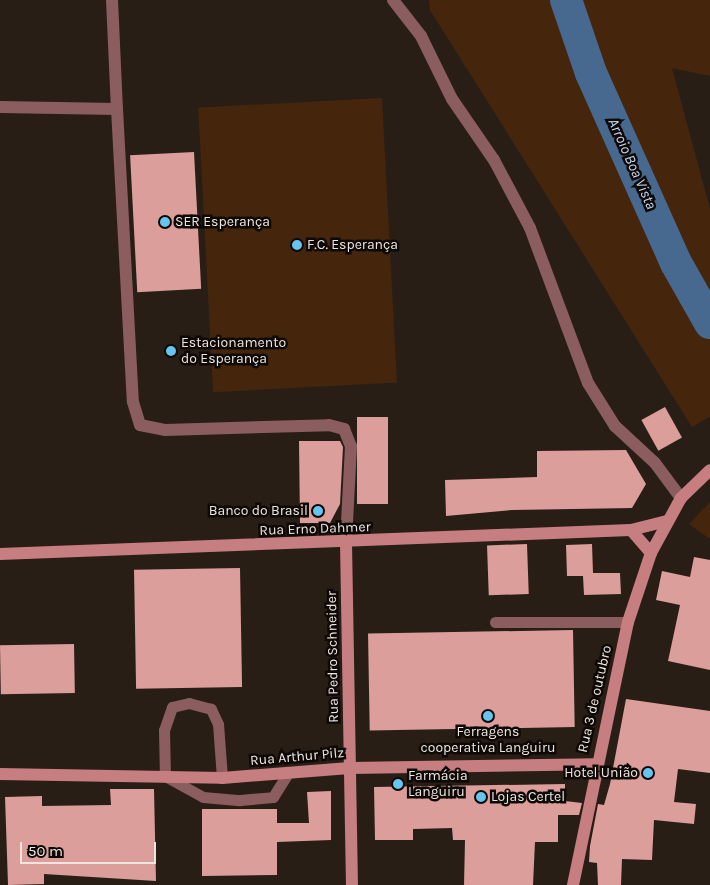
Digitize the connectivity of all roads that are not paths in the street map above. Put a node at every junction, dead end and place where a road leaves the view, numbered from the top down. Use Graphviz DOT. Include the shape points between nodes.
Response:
graph roads {
  1 [pos="112,0"];
  2 [pos="393,0"];
  3 [pos="0,107"];
  4 [pos="117,108"];
  5 [pos="710,470"];
  6 [pos="681,498"];
  7 [pos="666,521"];
  8 [pos="631,530"];
  9 [pos="346,543"];
  10 [pos="651,553"];
  11 [pos="0,554"];
  12 [pos="494,622"];
  13 [pos="628,622"];
  14 [pos="596,764"];
  15 [pos="350,768"];
  16 [pos="288,773"];
  17 [pos="0,774"];
  18 [pos="165,776"];
  19 [pos="222,778"];
  20 [pos="352,885"];
  21 [pos="573,885"];
  1 -- 4 [label="street"];
  2 -- 6 [label="street" via="421,36 452,99 494,160 530,228 588,383 615,426 655,464"];
  3 -- 4 [label="street"];
  4 -- 9 [label="street, Rua Pedro Schneider" via="133,402 140,425 165,430 329,425 344,429 350,446"];
  5 -- 6 [label="main road, Rua 3 de outubro"];
  6 -- 7 [label="main road, Rua 3 de outubro"];
  7 -- 8 [label="main road, Rua Erno Dahmer"];
  7 -- 10 [label="main road, Rua 3 de outubro"];
  8 -- 9 [label="main road, Rua Erno Dahmer"];
  8 -- 10 [label="main road"];
  9 -- 11 [label="main road, Rua Erno Dahmer"];
  9 -- 15 [label="main road, Rua Pedro Schneider"];
  10 -- 13 [label="main road, Rua 3 de outubro"];
  12 -- 13 [label="lane"];
  13 -- 14 [label="main road, Rua 3 de outubro"];
  14 -- 15 [label="main road, Rua Arthur Pilz"];
  14 -- 21 [label="main road, Rua 3 de outubro"];
  15 -- 16 [label="main road, Rua Arthur Pilz"];
  15 -- 20 [label="main road, Rua Pedro Schneider"];
  16 -- 18 [label="lane" via="273,797 240,800 203,797"];
  16 -- 19 [label="main road, Rua Arthur Pilz"];
  17 -- 18 [label="main road, Rua Arthur Pilz"];
  18 -- 19 [label="main road, Rua Arthur Pilz"];
  18 -- 19 [label="lane" via="164,730 172,707 189,703 210,709 218,724"];
}
